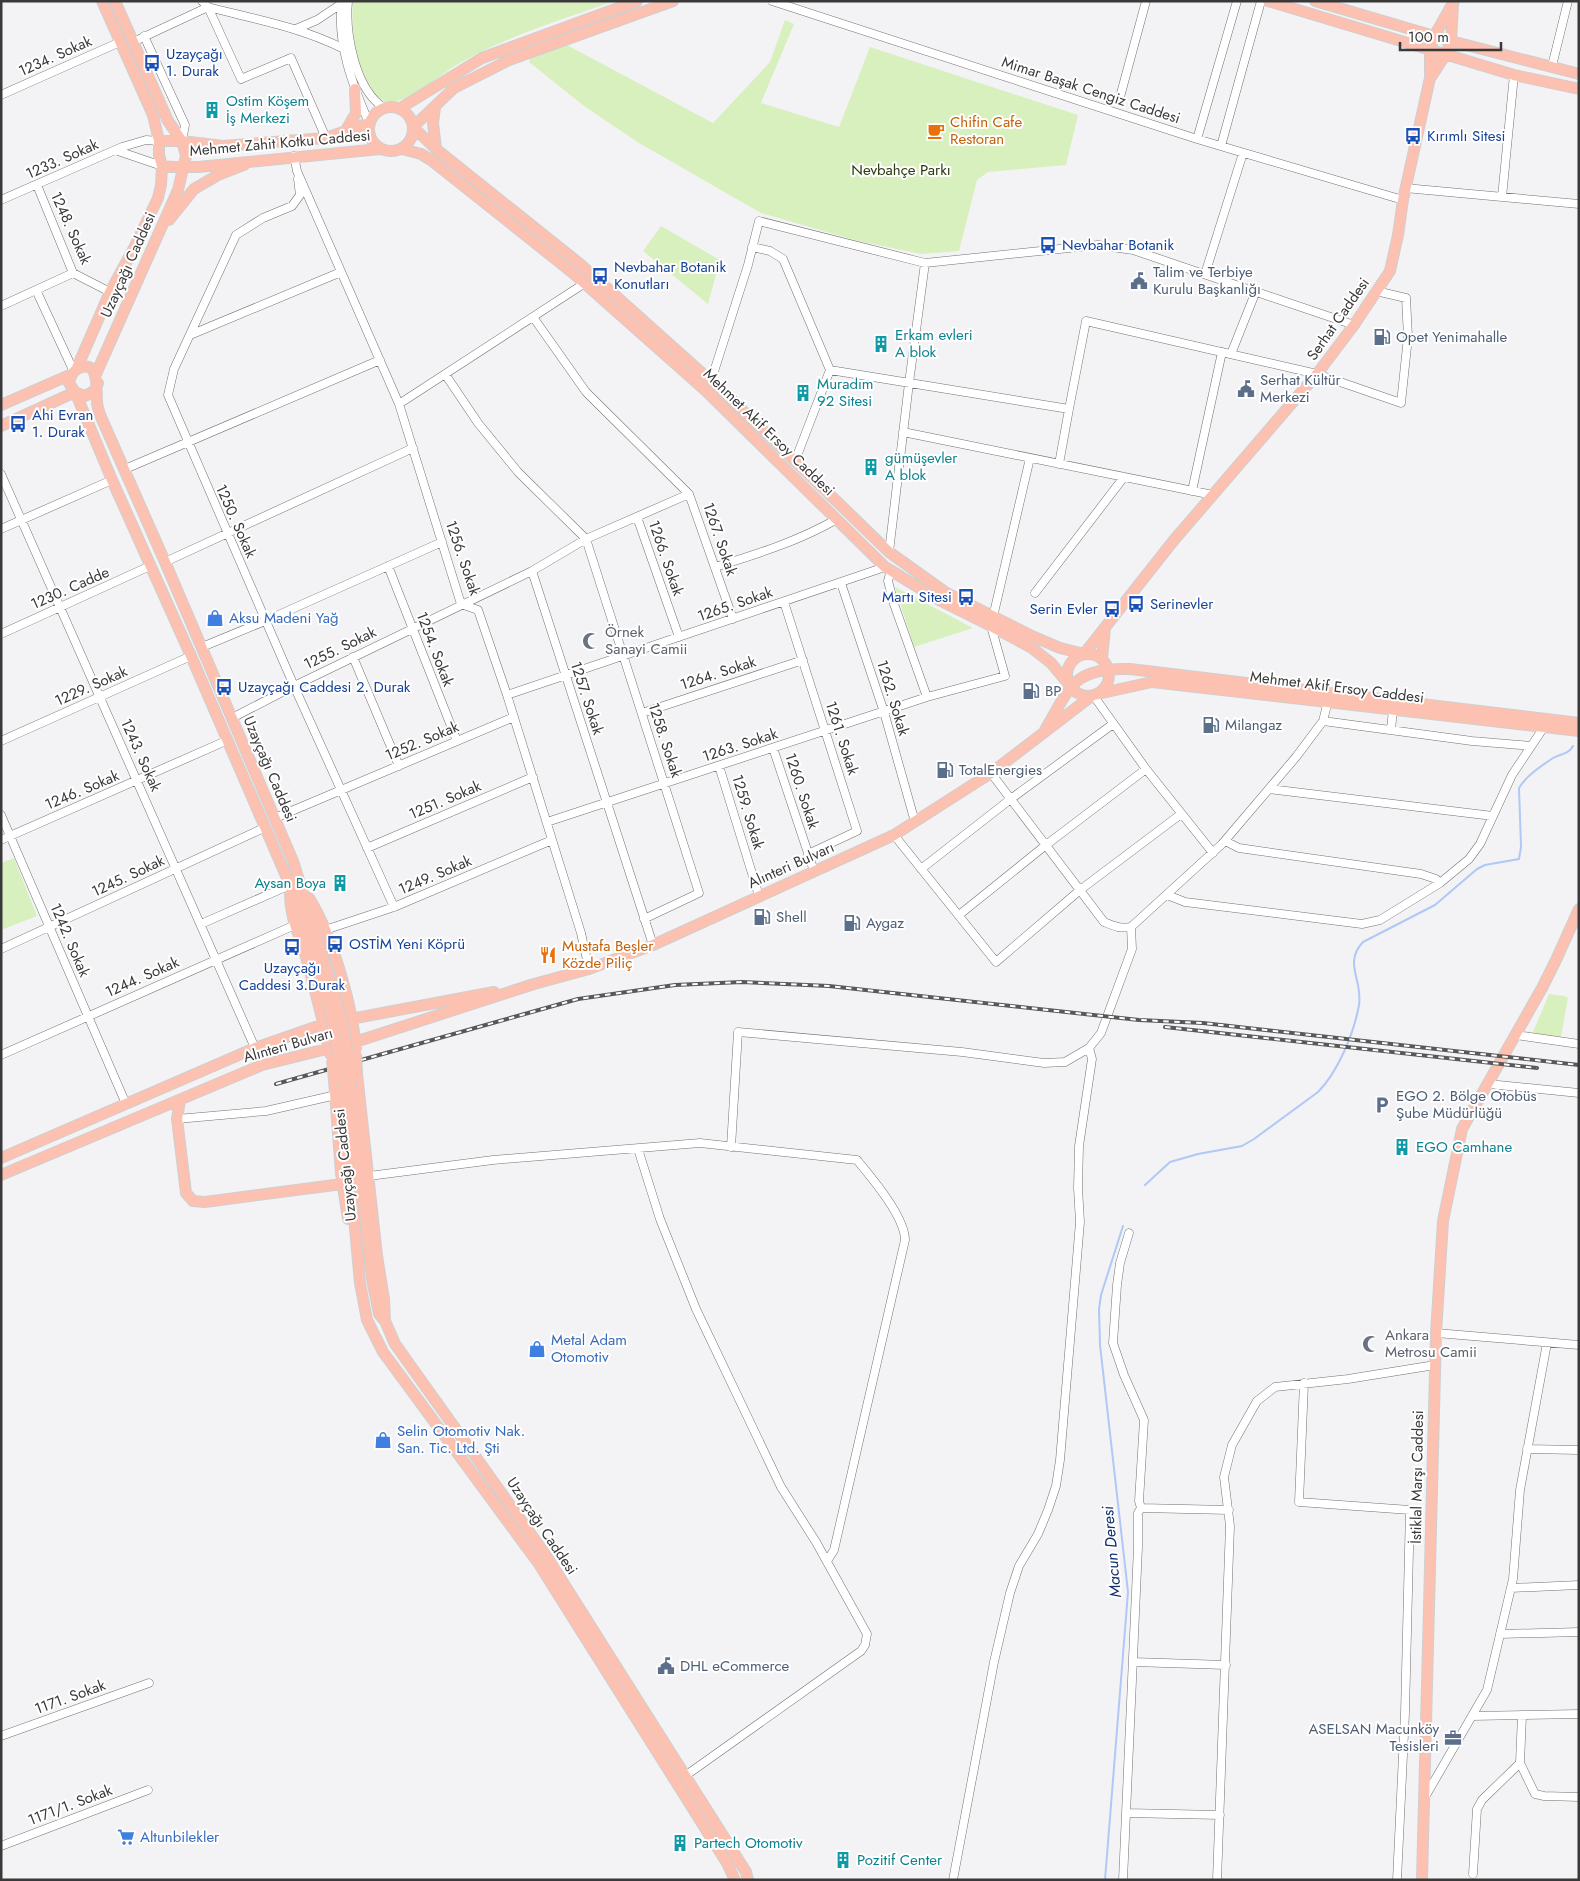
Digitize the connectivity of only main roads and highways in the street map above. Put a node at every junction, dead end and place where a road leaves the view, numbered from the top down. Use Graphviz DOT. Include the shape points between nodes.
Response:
graph roads {
  1 [pos="102,1"];
  2 [pos="115,1"];
  3 [pos="637,1"];
  4 [pos="673,1"];
  5 [pos="1268,1"];
  6 [pos="1315,1"];
  7 [pos="1454,2"];
  8 [pos="1435,35"];
  9 [pos="1451,40"];
  10 [pos="1430,50"];
  11 [pos="1446,54"];
  12 [pos="1579,74"];
  13 [pos="1430,78"];
  14 [pos="355,88"];
  15 [pos="1579,89"];
  16 [pos="435,107"];
  17 [pos="399,109"];
  18 [pos="369,124"];
  19 [pos="413,127"];
  20 [pos="345,132"];
  21 [pos="159,141"];
  22 [pos="182,141"];
  23 [pos="380,149"];
  24 [pos="402,149"];
  25 [pos="436,150"];
  26 [pos="259,159"];
  27 [pos="162,166"];
  28 [pos="184,167"];
  29 [pos="160,230"];
  30 [pos="74,372"];
  31 [pos="97,379"];
  32 [pos="711,381"];
  33 [pos="705,390"];
  34 [pos="76,393"];
  35 [pos="1,405"];
  36 [pos="1,426"];
  37 [pos="795,461"];
  38 [pos="788,471"];
  39 [pos="890,552"];
  40 [pos="888,569"];
  41 [pos="992,621"];
  42 [pos="1106,627"];
  43 [pos="1029,641"];
  44 [pos="1084,654"];
  45 [pos="1102,658"];
  46 [pos="1108,668"];
  47 [pos="1130,669"];
  48 [pos="1071,687"];
  49 [pos="1093,695"];
  50 [pos="1579,724"];
  51 [pos="1579,731"];
  52 [pos="1041,735"];
  53 [pos="301,884"];
  54 [pos="290,885"];
  55 [pos="1579,909"];
  56 [pos="534,984"];
  57 [pos="333,1003"];
  58 [pos="352,1019"];
  59 [pos="324,1024"];
  60 [pos="355,1042"];
  61 [pos="329,1048"];
  62 [pos="341,1087"];
  63 [pos="180,1100"];
  64 [pos="168,1105"];
  65 [pos="177,1118"];
  66 [pos="1,1157"];
  67 [pos="1,1176"];
  68 [pos="342,1184"];
  69 [pos="358,1263"];
  70 [pos="385,1321"];
  71 [pos="735,1880"];
  72 [pos="748,1880"];
  73 [pos="1422,1880"];
  1 -- 21 [label="main road" via="153,115"];
  2 -- 22 [label="main road" via="168,121"];
  3 -- 17 [label="main road" via="482,58"];
  4 -- 16 [label="main road" via="509,60 454,88"];
  5 -- 10 [label="main road"];
  6 -- 8 [label="main road"];
  7 -- 8 [label="main road, Serhat Caddesi"];
  7 -- 9 [label="main road, Serhat Caddesi"];
  8 -- 9 [label="main road"];
  8 -- 10 [label="main road, Serhat Caddesi"];
  9 -- 11 [label="main road, Serhat Caddesi"];
  9 -- 12 [label="main road"];
  10 -- 11 [label="main road"];
  10 -- 13 [label="main road, Serhat Caddesi"];
  11 -- 13 [label="main road, Serhat Caddesi"];
  11 -- 15 [label="main road" via="1514,75"];
  13 -- 42 [label="main road, Serhat Caddesi" via="1402,200 1390,271 1317,374 1174,540"];
  14 -- 20 [label="main road" via="356,113"];
  16 -- 19 [label="main road"];
  16 -- 25 [label="main road"];
  17 -- 18 [label="main road" via="384,108 374,114"];
  17 -- 19 [label="main road" via="409,116"];
  18 -- 20 [label="main road, Mehmet Zahit Kotku Caddesi"];
  18 -- 23 [label="main road" via="370,138"];
  19 -- 24 [label="main road" via="411,140"];
  19 -- 25 [label="main road, Mehmet Akif Ersoy Caddesi"];
  20 -- 22 [label="main road, Mehmet Zahit Kotku Caddesi" via="326,138 223,146"];
  21 -- 22 [label="main road, Mehmet Zahit Kotku Caddesi"];
  21 -- 27 [label="main road, Uzayçağı Caddesi"];
  22 -- 28 [label="main road, Uzayçağı Caddesi" via="186,156"];
  23 -- 24 [label="main road" via="391,152"];
  23 -- 26 [label="main road, Mehmet Zahit Kotku Caddesi"];
  24 -- 33 [label="main road, Mehmet Akif Ersoy Caddesi" via="431,160 585,283"];
  25 -- 32 [label="main road, Mehmet Akif Ersoy Caddesi" via="580,264"];
  26 -- 28 [label="main road, Mehmet Zahit Kotku Caddesi"];
  26 -- 29 [label="main road" via="218,175 194,189"];
  27 -- 28 [label="main road, Mehmet Zahit Kotku Caddesi"];
  27 -- 30 [label="main road, Uzayçağı Caddesi" via="158,198"];
  28 -- 29 [label="main road, Uzayçağı Caddesi" via="178,190"];
  29 -- 31 [label="main road, Uzayçağı Caddesi"];
  30 -- 31 [label="main road" via="88,368"];
  30 -- 34 [label="main road" via="70,382"];
  30 -- 35 [label="main road"];
  31 -- 34 [label="main road" via="96,388 90,394"];
  31 -- 53 [label="main road, Uzayçağı Caddesi" via="97,403 101,417"];
  32 -- 33 [label="main road"];
  32 -- 37 [label="main road, Mehmet Akif Ersoy Caddesi"];
  33 -- 38 [label="main road, Mehmet Akif Ersoy Caddesi"];
  34 -- 36 [label="main road"];
  34 -- 54 [label="main road, Uzayçağı Caddesi"];
  37 -- 38 [label="main road"];
  37 -- 39 [label="main road, Mehmet Akif Ersoy Caddesi"];
  38 -- 40 [label="main road, Mehmet Akif Ersoy Caddesi"];
  39 -- 40 [label="main road"];
  39 -- 41 [label="main road, Mehmet Akif Ersoy Caddesi"];
  40 -- 41 [label="main road, Mehmet Akif Ersoy Caddesi" via="941,601"];
  41 -- 43 [label="main road, Mehmet Akif Ersoy Caddesi"];
  42 -- 44 [label="main road, Serhat Caddesi"];
  42 -- 45 [label="main road"];
  43 -- 44 [label="main road, Mehmet Akif Ersoy Caddesi"];
  43 -- 48 [label="main road, Mehmet Akif Ersoy Caddesi"];
  44 -- 45 [label="main road, Mehmet Akif Ersoy Caddesi"];
  44 -- 48 [label="main road, Serhat Caddesi" via="1068,667"];
  45 -- 46 [label="main road"];
  45 -- 47 [label="main road, Mehmet Akif Ersoy Caddesi"];
  46 -- 47 [label="main road, Mehmet Akif Ersoy Caddesi"];
  46 -- 48 [label="main road, Mehmet Akif Ersoy Caddesi" via="1092,672"];
  46 -- 49 [label="main road" via="1110,674 1106,685"];
  47 -- 50 [label="main road, Mehmet Akif Ersoy Caddesi"];
  48 -- 49 [label="main road" via="1080,694"];
  48 -- 52 [label="main road, Alınteri Bulvarı"];
  49 -- 51 [label="main road, Mehmet Akif Ersoy Caddesi" via="1152,682"];
  49 -- 52 [label="main road, Alınteri Bulvarı"];
  52 -- 56 [label="main road, Alınteri Bulvarı" via="991,773 894,835 653,945 590,969"];
  53 -- 57 [label="main road, Uzayçağı Caddesi"];
  53 -- 58 [label="main road" via="325,930"];
  54 -- 57 [label="main road, Uzayçağı Caddesi"];
  54 -- 59 [label="main road" via="290,911"];
  55 -- 73 [label="main road, İstiklal Marşı Caddesi" via="1556,960 1462,1129 1443,1221 1436,1333"];
  56 -- 58 [label="main road, Alınteri Bulvarı"];
  56 -- 60 [label="main road, Alınteri Bulvarı"];
  57 -- 62 [label="main road, Uzayçağı Caddesi, bridge"];
  58 -- 59 [label="main road, Alınteri Bulvarı"];
  58 -- 60 [label="main road"];
  59 -- 61 [label="main road"];
  59 -- 66 [label="main road, Alınteri Bulvarı" via="255,1048"];
  60 -- 61 [label="main road, Alınteri Bulvarı"];
  60 -- 70 [label="main road, bridge"];
  61 -- 62 [label="main road, bridge"];
  61 -- 63 [label="main road, Alınteri Bulvarı" via="262,1065"];
  62 -- 68 [label="main road"];
  62 -- 69 [label="main road, Uzayçağı Caddesi"];
  62 -- 70 [label="main road, Uzayçağı Caddesi" via="378,1314"];
  63 -- 64 [label="main road, Alınteri Bulvarı"];
  63 -- 65 [label="main road, Uzayçağı Caddesi"];
  64 -- 65 [label="main road, Uzayçağı Caddesi"];
  64 -- 67 [label="main road, Alınteri Bulvarı"];
  65 -- 68 [label="main road, Uzayçağı Caddesi" via="186,1194 193,1201"];
  68 -- 69 [label="main road"];
  69 -- 71 [label="main road, Uzayçağı Caddesi" via="367,1320 383,1352 539,1564"];
  70 -- 72 [label="main road, Uzayçağı Caddesi" via="395,1344 545,1554 746,1872"];
}
